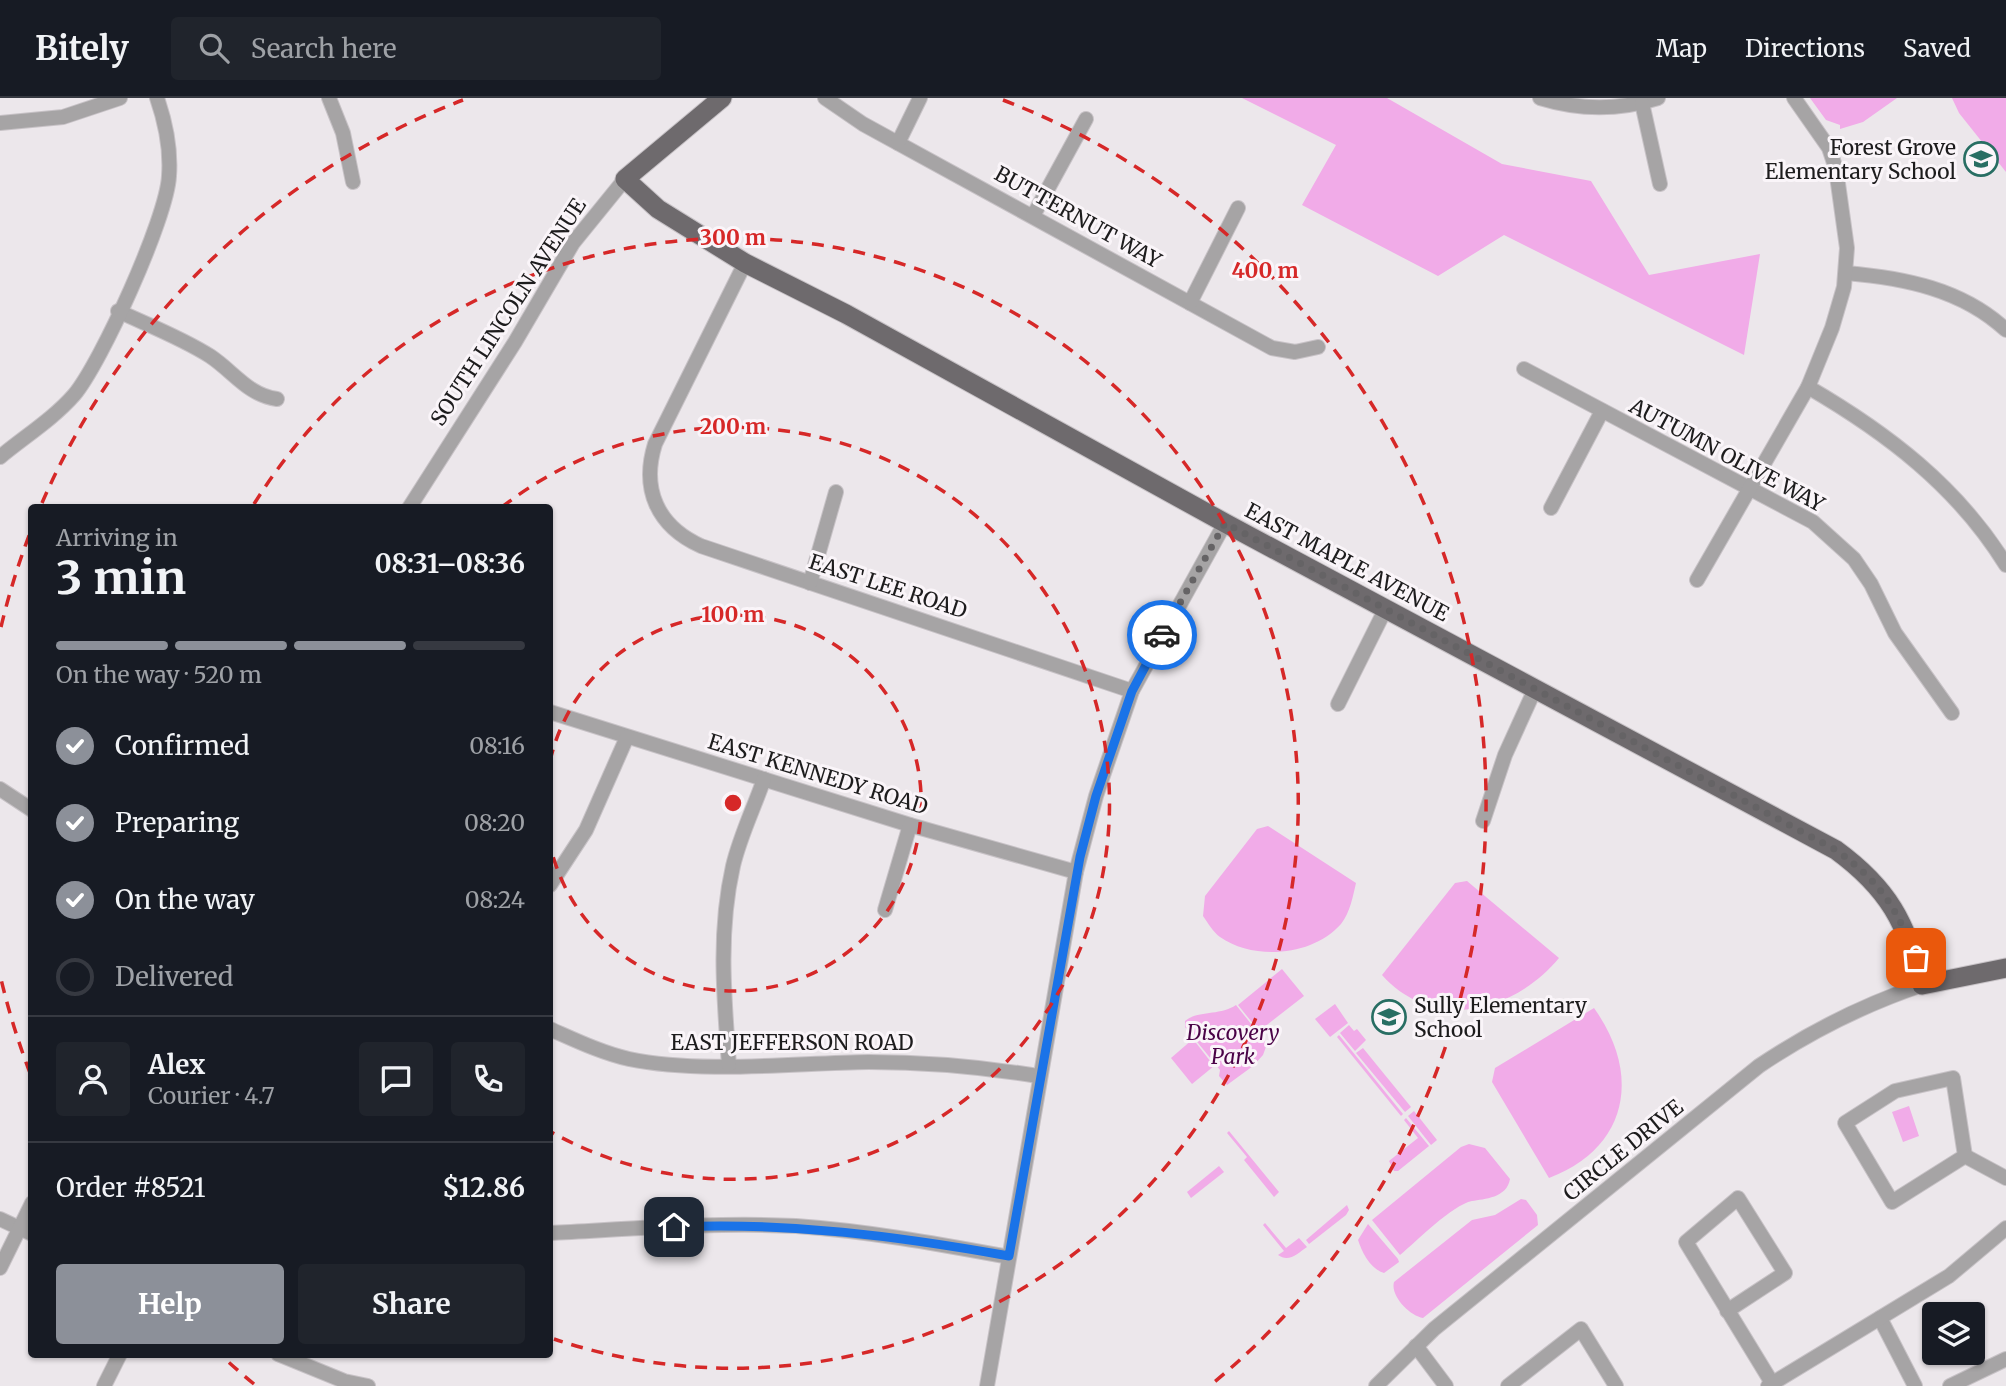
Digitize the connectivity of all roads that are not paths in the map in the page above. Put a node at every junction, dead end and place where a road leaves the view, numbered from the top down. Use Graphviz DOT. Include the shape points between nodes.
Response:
graph roads {
  1 [pos="120,98"];
  2 [pos="157,98"];
  3 [pos="329,98"];
  4 [pos="722,98"];
  5 [pos="825,98"];
  6 [pos="920,98"];
  7 [pos="1540,98"];
  8 [pos="1658,98"];
  9 [pos="1794,98"];
  10 [pos="1642,103"];
  11 [pos="1086,119"];
  12 [pos="0,123"];
  13 [pos="898,143"];
  14 [pos="625,179"];
  15 [pos="353,182"];
  16 [pos="1660,184"];
  17 [pos="1238,208"];
  18 [pos="1033,216"];
  19 [pos="745,263"];
  20 [pos="1846,273"];
  21 [pos="1190,303"];
  22 [pos="118,311"];
  23 [pos="2006,330"];
  24 [pos="1318,347"];
  25 [pos="1524,369"];
  26 [pos="1808,387"];
  27 [pos="278,399"];
  28 [pos="1602,411"];
  29 [pos="0,457"];
  30 [pos="1750,488"];
  31 [pos="836,492"];
  32 [pos="412,504"];
  33 [pos="1551,508"];
  34 [pos="1225,523"];
  35 [pos="2006,565"];
  36 [pos="1697,580"];
  37 [pos="810,583"];
  38 [pos="1386,608"];
  39 [pos="1535,689"];
  40 [pos="1132,691"];
  41 [pos="1338,704"];
  42 [pos="553,713"];
  43 [pos="1952,713"];
  44 [pos="627,737"];
  45 [pos="764,779"];
  46 [pos="0,789"];
  47 [pos="28,807"];
  48 [pos="1483,821"];
  49 [pos="910,825"];
  50 [pos="1076,872"];
  51 [pos="553,880"];
  52 [pos="885,910"];
  53 [pos="2006,968"];
  54 [pos="1922,985"];
  55 [pos="553,1030"];
  56 [pos="729,1065"];
  57 [pos="1038,1076"];
  58 [pos="1965,1156"];
  59 [pos="2006,1178"];
  60 [pos="0,1219"];
  61 [pos="2006,1228"];
  62 [pos="25,1232"];
  63 [pos="553,1233"];
  64 [pos="1009,1256"];
  65 [pos="0,1268"];
  66 [pos="1727,1311"];
  67 [pos="1880,1318"];
  68 [pos="1416,1346"];
  69 [pos="118,1358"];
  70 [pos="287,1358"];
  71 [pos="2006,1359"];
  72 [pos="343,1384"];
  73 [pos="1770,1385"];
  74 [pos="104,1386"];
  75 [pos="368,1386"];
  76 [pos="986,1386"];
  77 [pos="1376,1386"];
  78 [pos="1446,1386"];
  79 [pos="1508,1386"];
  80 [pos="1616,1386"];
  81 [pos="1915,1386"];
  82 [pos="1950,1386"];
  1 -- 12 [label="street" via="63,117"];
  2 -- 22 [label="street" via="169,151 165,200"];
  3 -- 15 [label="street" via="343,132"];
  4 -- 14 [label="main road, SOUTH LINCOLN AVENUE"];
  5 -- 13 [label="street, BUTTERNUT WAY"];
  6 -- 13 [label="street"];
  7 -- 10 [label="street" via="1592,107"];
  8 -- 10 [label="street"];
  9 -- 20 [label="street" via="1829,148 1836,169"];
  10 -- 16 [label="street"];
  11 -- 18 [label="street"];
  13 -- 18 [label="street, BUTTERNUT WAY"];
  14 -- 19 [label="main road, EAST MAPLE AVENUE" via="658,209"];
  14 -- 32 [label="street, SOUTH LINCOLN AVENUE" via="573,243"];
  17 -- 21 [label="street"];
  18 -- 21 [label="street, BUTTERNUT WAY"];
  19 -- 34 [label="main road, EAST MAPLE AVENUE"];
  19 -- 37 [label="street, EAST LEE ROAD" via="655,444 649,461 651,493 668,522 691,541"];
  20 -- 23 [label="street" via="1933,288 1981,311"];
  20 -- 26 [label="street" via="1835,319"];
  21 -- 24 [label="street, BUTTERNUT WAY" via="1272,348 1295,352"];
  22 -- 27 [label="street" via="209,355 256,393"];
  22 -- 29 [label="street" via="74,395"];
  25 -- 28 [label="street, AUTUMN OLIVE WAY"];
  26 -- 30 [label="street"];
  26 -- 35 [label="street" via="1916,459 1964,507"];
  28 -- 30 [label="street, AUTUMN OLIVE WAY"];
  28 -- 33 [label="street"];
  30 -- 36 [label="street"];
  30 -- 43 [label="street, AUTUMN OLIVE WAY" via="1813,522 1854,559 1895,633"];
  31 -- 37 [label="street"];
  34 -- 38 [label="main road, EAST MAPLE AVENUE"];
  34 -- 40 [label="street"];
  37 -- 40 [label="street, EAST LEE ROAD"];
  38 -- 39 [label="main road, EAST MAPLE AVENUE"];
  38 -- 41 [label="street"];
  39 -- 48 [label="street" via="1505,755"];
  39 -- 54 [label="main road, EAST MAPLE AVENUE" via="1836,850 1863,870 1897,911"];
  40 -- 50 [label="street"];
  42 -- 44 [label="street, EAST KENNEDY ROAD"];
  44 -- 45 [label="street, EAST KENNEDY ROAD"];
  44 -- 51 [label="street" via="586,830"];
  45 -- 49 [label="street, EAST KENNEDY ROAD"];
  45 -- 56 [label="street" via="734,863 726,902 722,974"];
  46 -- 47 [label="street"];
  49 -- 50 [label="street, EAST KENNEDY ROAD"];
  49 -- 52 [label="street"];
  50 -- 57 [label="street"];
  53 -- 54 [label="main road"];
  54 -- 68 [label="street, CIRCLE DRIVE" via="1863,1006 1759,1066"];
  55 -- 56 [label="street, EAST JEFFERSON ROAD" via="629,1059"];
  56 -- 57 [label="street, EAST JEFFERSON ROAD" via="950,1065"];
  57 -- 64 [label="street"];
  58 -- 58 [label="street" via="1953,1078 1895,1091 1845,1123 1892,1202"];
  58 -- 59 [label="street"];
  60 -- 62 [label="street"];
  61 -- 67 [label="street" via="1949,1276"];
  62 -- 65 [label="street"];
  63 -- 64 [label="street" via="796,1226"];
  64 -- 76 [label="street"];
  66 -- 66 [label="street" via="1686,1242 1738,1198 1785,1273"];
  66 -- 73 [label="street"];
  67 -- 73 [label="street"];
  67 -- 81 [label="street"];
  68 -- 77 [label="street, CIRCLE DRIVE"];
  68 -- 78 [label="street"];
  69 -- 74 [label="street"];
  70 -- 72 [label="street"];
  71 -- 82 [label="street"];
  72 -- 75 [label="street"];
  79 -- 80 [label="street" via="1581,1329"];
}
